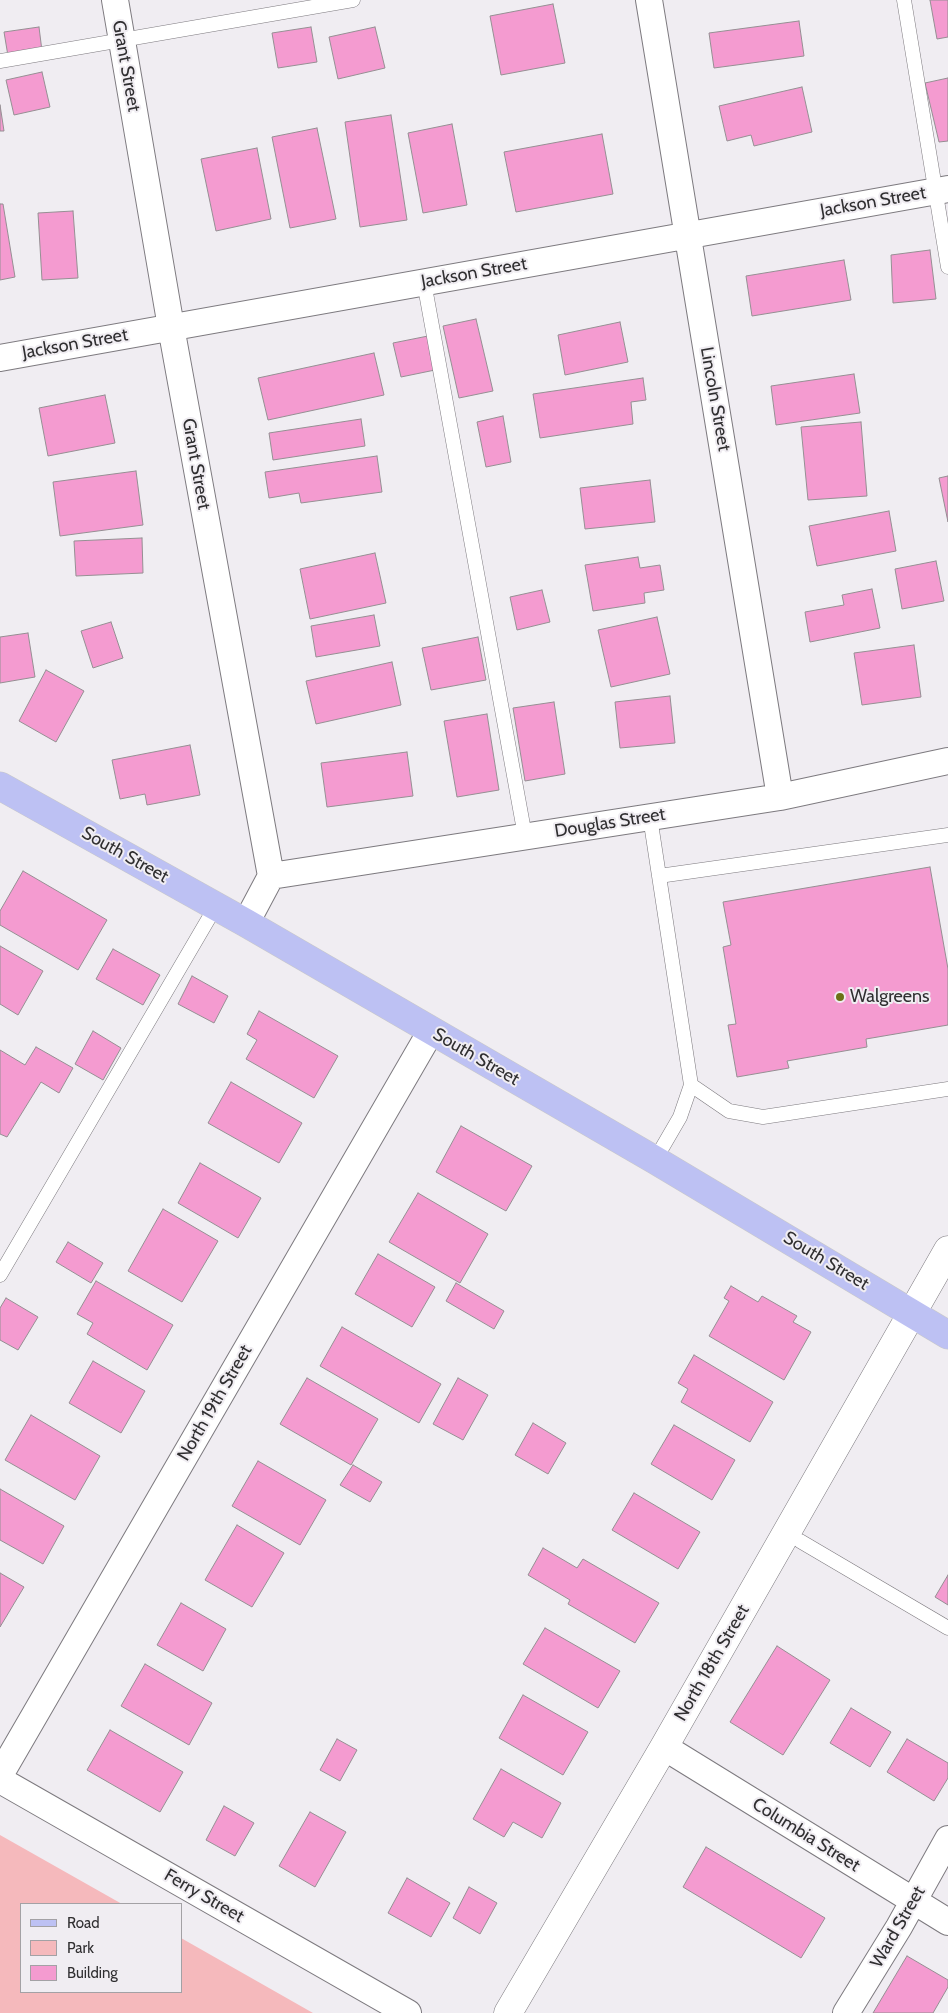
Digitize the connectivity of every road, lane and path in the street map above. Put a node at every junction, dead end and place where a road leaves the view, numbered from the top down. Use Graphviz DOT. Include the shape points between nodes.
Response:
graph roads {
  1 [pos="115,0"];
  2 [pos="353,0"];
  3 [pos="649,0"];
  4 [pos="904,0"];
  5 [pos="121,38"];
  6 [pos="0,61"];
  7 [pos="941,190"];
  8 [pos="687,235"];
  9 [pos="948,267"];
  10 [pos="424,282"];
  11 [pos="171,327"];
  12 [pos="0,358"];
  13 [pos="948,761"];
  14 [pos="0,786"];
  15 [pos="780,798"];
  16 [pos="650,817"];
  17 [pos="948,835"];
  18 [pos="525,836"];
  19 [pos="271,876"];
  20 [pos="659,876"];
  21 [pos="216,906"];
  22 [pos="246,923"];
  23 [pos="431,1031"];
  24 [pos="691,1085"];
  25 [pos="948,1089"];
  26 [pos="656,1160"];
  27 [pos="948,1250"];
  28 [pos="0,1274"];
  29 [pos="911,1311"];
  30 [pos="948,1335"];
  31 [pos="800,1541"];
  32 [pos="948,1628"];
  33 [pos="664,1747"];
  34 [pos="0,1775"];
  35 [pos="0,1780"];
  36 [pos="948,1840"];
  37 [pos="913,1901"];
  38 [pos="948,1922"];
  39 [pos="408,2013"];
  40 [pos="508,2013"];
  41 [pos="846,2013"];
  1 -- 5 [label="street, Grant Street"];
  2 -- 5 [label="lane"];
  3 -- 8 [label="street, Lincoln Street"];
  4 -- 7 [label="lane"];
  5 -- 6 [label="lane"];
  5 -- 11 [label="street, Grant Street"];
  7 -- 8 [label="street, Jackson Street"];
  7 -- 9 [label="lane"];
  8 -- 10 [label="street, Jackson Street"];
  8 -- 15 [label="street, Lincoln Street"];
  10 -- 11 [label="street, Jackson Street"];
  10 -- 18 [label="lane"];
  11 -- 12 [label="street, Jackson Street"];
  11 -- 19 [label="street, Grant Street"];
  13 -- 15 [label="street, Douglas Street"];
  14 -- 21 [label="main road, South Street"];
  15 -- 16 [label="street, Douglas Street"];
  16 -- 18 [label="street, Douglas Street"];
  16 -- 20 [label="lane"];
  17 -- 20 [label="lane"];
  18 -- 19 [label="street, Douglas Street"];
  19 -- 22 [label="street"];
  20 -- 24 [label="lane"];
  21 -- 22 [label="main road, South Street"];
  21 -- 28 [label="lane"];
  22 -- 23 [label="main road, South Street"];
  23 -- 26 [label="main road, South Street"];
  23 -- 34 [label="street, North 19th Street"];
  24 -- 25 [label="lane" via="729,1111 763,1117"];
  24 -- 26 [label="lane" via="680,1117"];
  26 -- 29 [label="main road, South Street"];
  27 -- 29 [label="main road, North 18th Street"];
  29 -- 30 [label="main road, South Street"];
  29 -- 33 [label="main road, North 18th Street"];
  31 -- 32 [label="lane"];
  33 -- 37 [label="street, Columbia Street"];
  33 -- 40 [label="main road, North 18th Street"];
  35 -- 39 [label="street, Ferry Street"];
  36 -- 37 [label="street, Ward Street"];
  37 -- 38 [label="street, Columbia Street"];
  37 -- 41 [label="street, Ward Street"];
}
